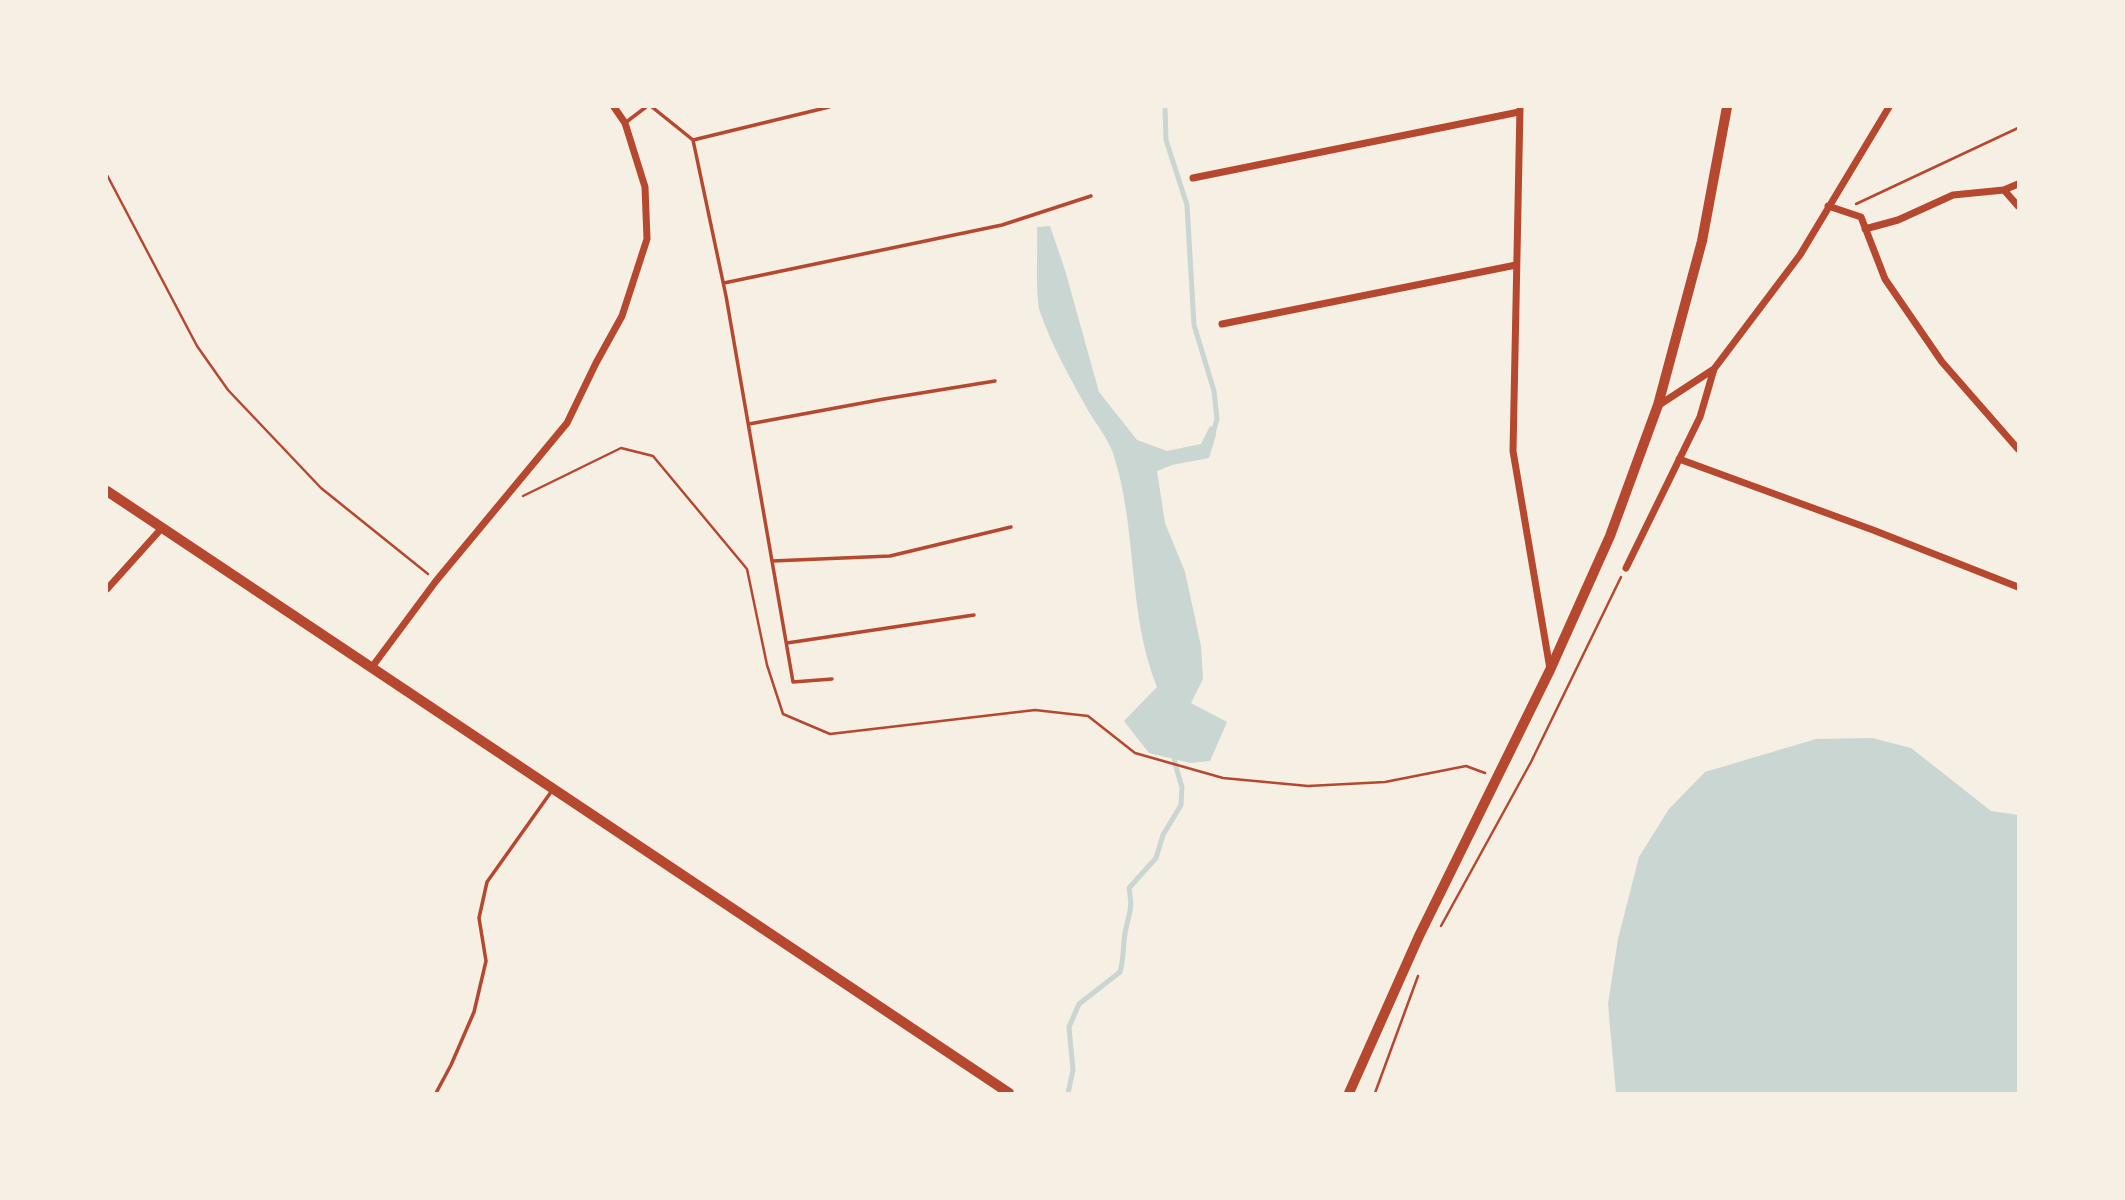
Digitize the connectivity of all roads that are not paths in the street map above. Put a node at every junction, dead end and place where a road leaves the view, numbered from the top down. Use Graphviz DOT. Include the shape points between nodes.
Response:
graph roads {
  1 [pos="614,107"];
  2 [pos="646,107"];
  3 [pos="652,107"];
  4 [pos="830,107"];
  5 [pos="1727,107"];
  6 [pos="1889,107"];
  7 [pos="1520,109"];
  8 [pos="625,123"];
  9 [pos="693,140"];
  10 [pos="1193,177"];
  11 [pos="2018,184"];
  12 [pos="2004,190"];
  13 [pos="1091,197"];
  14 [pos="1828,205"];
  15 [pos="2018,206"];
  16 [pos="1865,229"];
  17 [pos="1516,265"];
  18 [pos="724,283"];
  19 [pos="1222,324"];
  20 [pos="1714,369"];
  21 [pos="995,382"];
  22 [pos="1658,405"];
  23 [pos="749,424"];
  24 [pos="2018,449"];
  25 [pos="1679,459"];
  26 [pos="107,491"];
  27 [pos="1011,527"];
  28 [pos="161,529"];
  29 [pos="772,561"];
  30 [pos="1626,568"];
  31 [pos="2018,587"];
  32 [pos="107,589"];
  33 [pos="974,615"];
  34 [pos="787,643"];
  35 [pos="372,667"];
  36 [pos="1550,670"];
  37 [pos="832,679"];
  38 [pos="553,790"];
  39 [pos="436,1093"];
  40 [pos="1009,1093"];
  41 [pos="1349,1093"];
  1 -- 8 [label="street"];
  2 -- 8 [label="lane"];
  3 -- 9 [label="lane"];
  4 -- 9 [label="lane"];
  5 -- 22 [label="main road" via="1702,241"];
  6 -- 14 [label="street"];
  7 -- 10 [label="street"];
  7 -- 17 [label="street"];
  8 -- 35 [label="street" via="645,187 647,239 622,316 567,423 436,581"];
  9 -- 18 [label="lane"];
  11 -- 12 [label="street"];
  12 -- 15 [label="street"];
  12 -- 16 [label="street" via="1953,195"];
  13 -- 18 [label="lane" via="1002,225"];
  14 -- 16 [label="street" via="1861,217"];
  14 -- 20 [label="street" via="1800,255"];
  16 -- 24 [label="street" via="1885,279 1942,362"];
  17 -- 19 [label="street"];
  17 -- 36 [label="street" via="1513,452"];
  18 -- 23 [label="lane"];
  20 -- 22 [label="street"];
  20 -- 25 [label="street" via="1700,417"];
  21 -- 23 [label="lane"];
  22 -- 36 [label="main road" via="1610,536"];
  23 -- 29 [label="lane"];
  25 -- 30 [label="street"];
  25 -- 31 [label="street"];
  26 -- 28 [label="main road"];
  27 -- 29 [label="lane" via="890,556"];
  28 -- 32 [label="street"];
  28 -- 35 [label="main road"];
  29 -- 34 [label="lane"];
  33 -- 34 [label="lane"];
  34 -- 37 [label="lane" via="793,682"];
  35 -- 38 [label="main road"];
  36 -- 41 [label="main road" via="1419,936"];
  38 -- 39 [label="lane" via="487,882 479,918 486,961 477,999"];
  38 -- 40 [label="main road"];
}
